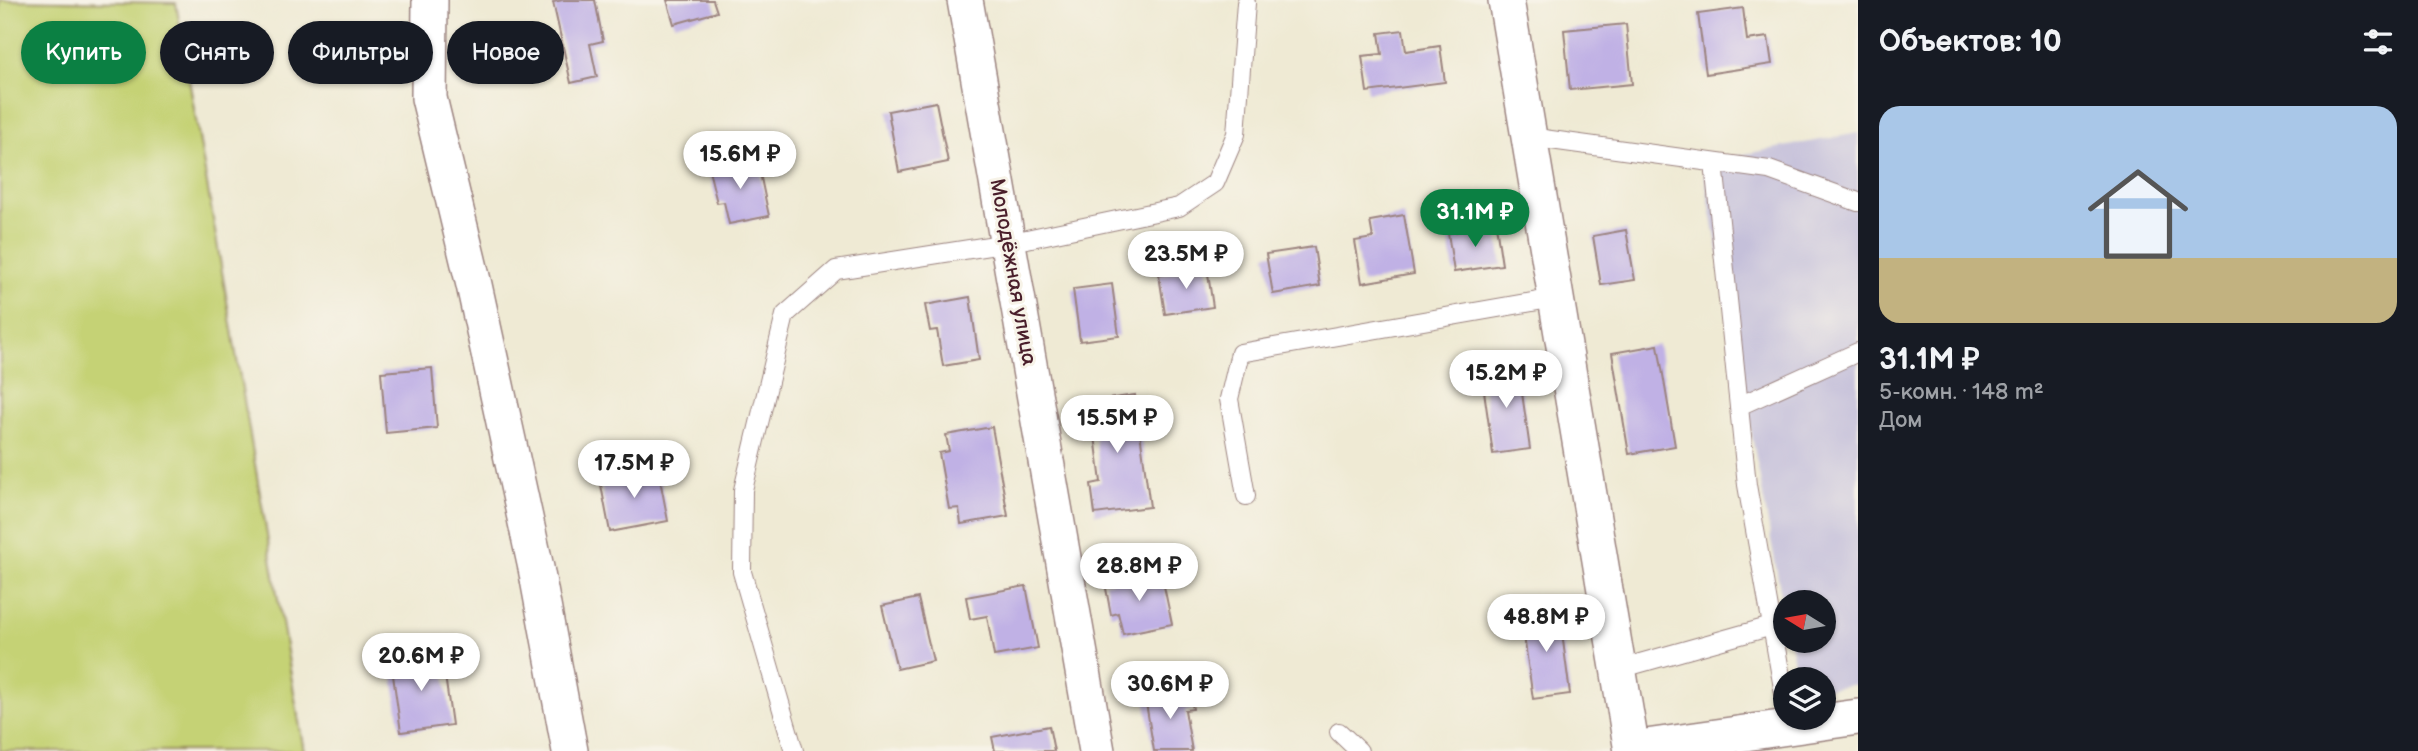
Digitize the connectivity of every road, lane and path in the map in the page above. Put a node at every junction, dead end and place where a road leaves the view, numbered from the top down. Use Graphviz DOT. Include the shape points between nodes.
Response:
graph roads {
  1 [pos="430,0"];
  2 [pos="965,0"];
  3 [pos="1506,0"];
  4 [pos="1246,3"];
  5 [pos="1529,137"];
  6 [pos="1714,163"];
  7 [pos="1858,202"];
  8 [pos="1008,243"];
  9 [pos="1555,298"];
  10 [pos="1858,352"];
  11 [pos="1739,406"];
  12 [pos="1245,496"];
  13 [pos="1772,626"];
  14 [pos="1779,667"];
  15 [pos="1619,669"];
  16 [pos="1836,716"];
  17 [pos="1858,717"];
  18 [pos="1773,718"];
  19 [pos="1339,732"];
  20 [pos="1632,750"];
  21 [pos="570,751"];
  22 [pos="794,751"];
  23 [pos="1097,751"];
  24 [pos="1359,751"];
  1 -- 21 [label="street" via="429,98 530,541"];
  2 -- 8 [label="street, Молодёжная улица"];
  3 -- 5 [label="street"];
  4 -- 8 [label="lane" via="1236,134 1215,183 1179,207"];
  5 -- 6 [label="lane"];
  5 -- 9 [label="street"];
  6 -- 7 [label="lane" via="1769,170"];
  6 -- 11 [label="lane"];
  8 -- 22 [label="lane" via="836,270 785,315 743,490 742,572"];
  8 -- 23 [label="street, Молодёжная улица"];
  9 -- 12 [label="lane" via="1240,353 1229,399"];
  9 -- 15 [label="street"];
  10 -- 11 [label="lane"];
  11 -- 13 [label="lane" via="1747,485"];
  13 -- 14 [label="lane"];
  13 -- 15 [label="lane"];
  15 -- 20 [label="street"];
  16 -- 17 [label="street"];
  18 -- 20 [label="street"];
  19 -- 24 [label="lane"];
}
